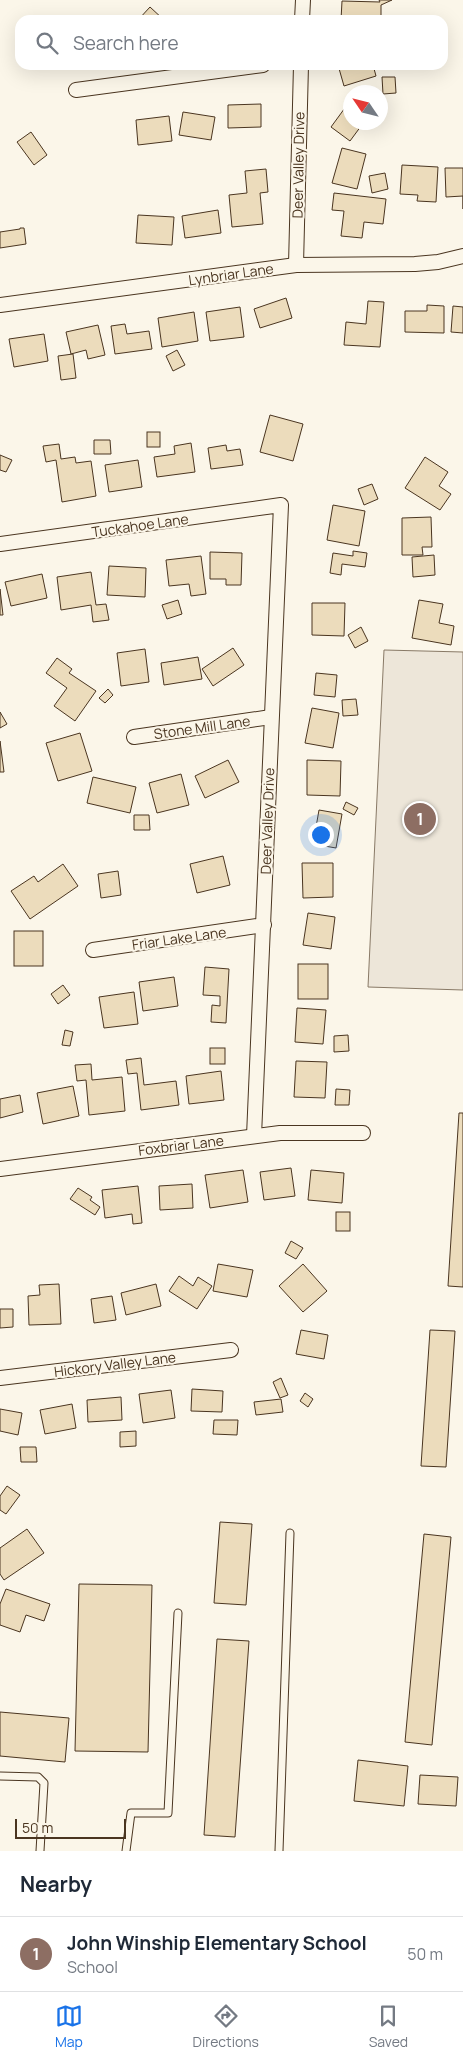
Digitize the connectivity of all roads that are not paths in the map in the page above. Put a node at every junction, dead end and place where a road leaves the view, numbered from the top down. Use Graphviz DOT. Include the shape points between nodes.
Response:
graph roads {
  1 [pos="303,0"];
  2 [pos="302,15"];
  3 [pos="226,70"];
  4 [pos="300,70"];
  5 [pos="76,90"];
  6 [pos="463,256"];
  7 [pos="296,265"];
  8 [pos="0,305"];
  9 [pos="280,505"];
  10 [pos="0,544"];
  11 [pos="270,718"];
  12 [pos="134,737"];
  13 [pos="264,925"];
  14 [pos="93,950"];
  15 [pos="363,1133"];
  16 [pos="254,1136"];
  17 [pos="0,1169"];
  18 [pos="231,1350"];
  19 [pos="0,1378"];
  20 [pos="290,1533"];
  21 [pos="178,1613"];
  22 [pos="0,1776"];
  23 [pos="40,1851"];
  24 [pos="126,1851"];
  25 [pos="280,1851"];
  1 -- 2 [label="street"];
  3 -- 5 [label="street"];
  4 -- 7 [label="street, Deer Valley Drive"];
  6 -- 7 [label="street, Lynbriar Lane" via="415,264"];
  7 -- 8 [label="street, Lynbriar Lane"];
  9 -- 10 [label="street, Tuckahoe Lane"];
  9 -- 11 [label="street, Deer Valley Drive"];
  11 -- 12 [label="street, Stone Mill Lane"];
  11 -- 13 [label="street, Deer Valley Drive"];
  13 -- 14 [label="street, Friar Lake Lane"];
  13 -- 16 [label="street, Deer Valley Drive"];
  15 -- 16 [label="street, Foxbriar Lane"];
  16 -- 17 [label="street, Foxbriar Lane"];
  18 -- 19 [label="street, Hickory Valley Lane"];
  20 -- 25 [label="lane"];
  21 -- 24 [label="lane" via="168,1813 131,1813"];
  22 -- 23 [label="lane" via="38,1776 44,1783"];
}
